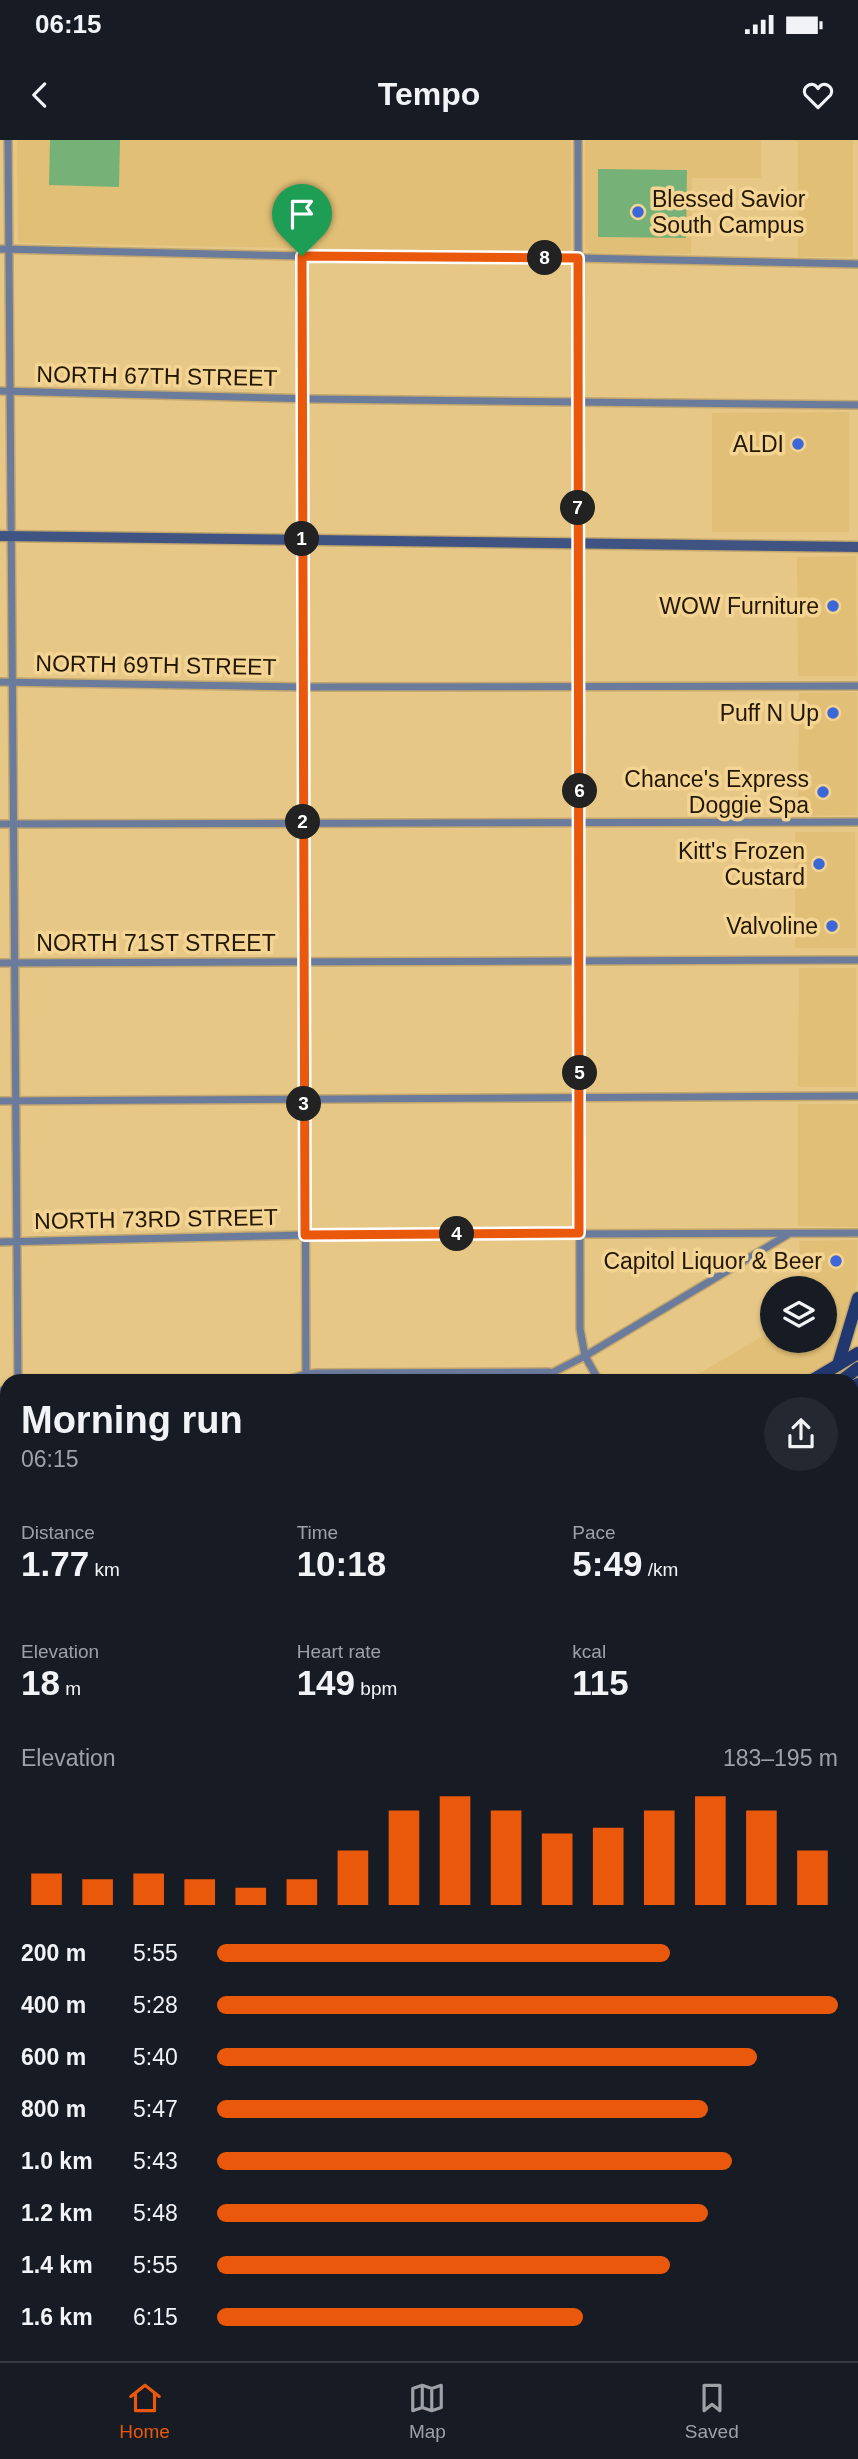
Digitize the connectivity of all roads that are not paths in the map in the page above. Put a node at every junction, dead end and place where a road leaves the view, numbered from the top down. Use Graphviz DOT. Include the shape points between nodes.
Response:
graph roads {
  1 [pos="8,140"];
  2 [pos="578,140"];
  3 [pos="0,249"];
  4 [pos="9,249"];
  5 [pos="302,256"];
  6 [pos="578,258"];
  7 [pos="858,264"];
  8 [pos="0,391"];
  9 [pos="11,392"];
  10 [pos="302,399"];
  11 [pos="578,402"];
  12 [pos="858,405"];
  13 [pos="0,536"];
  14 [pos="13,537"];
  15 [pos="302,538"];
  16 [pos="579,543"];
  17 [pos="858,547"];
  18 [pos="0,682"];
  19 [pos="13,682"];
  20 [pos="579,686"];
  21 [pos="858,686"];
  22 [pos="303,687"];
  23 [pos="858,822"];
  24 [pos="0,824"];
  25 [pos="13,824"];
  26 [pos="580,824"];
  27 [pos="303,825"];
  28 [pos="580,960"];
  29 [pos="858,960"];
  30 [pos="0,962"];
  31 [pos="15,962"];
  32 [pos="303,962"];
  33 [pos="858,1096"];
  34 [pos="580,1097"];
  35 [pos="304,1098"];
  36 [pos="0,1101"];
  37 [pos="16,1101"];
  38 [pos="579,1233"];
  39 [pos="858,1233"];
  40 [pos="305,1235"];
  41 [pos="788,1235"];
  42 [pos="0,1242"];
  43 [pos="18,1242"];
  44 [pos="858,1298"];
  45 [pos="858,1353"];
  46 [pos="585,1356"];
  47 [pos="838,1365"];
  48 [pos="550,1372"];
  49 [pos="18,1374"];
  50 [pos="306,1374"];
  51 [pos="452,1374"];
  52 [pos="547,1374"];
  53 [pos="595,1374"];
  54 [pos="823,1374"];
  1 -- 4 [label="street"];
  2 -- 6 [label="street"];
  3 -- 4 [label="street"];
  4 -- 5 [label="street"];
  4 -- 9 [label="street"];
  5 -- 6 [label="street"];
  5 -- 10 [label="street"];
  6 -- 7 [label="street"];
  6 -- 11 [label="street"];
  8 -- 9 [label="street, NORTH 67TH STREET"];
  9 -- 10 [label="street, NORTH 67TH STREET"];
  9 -- 14 [label="street"];
  10 -- 11 [label="street, NORTH 67TH STREET"];
  10 -- 15 [label="street"];
  11 -- 12 [label="street, NORTH 67TH STREET"];
  11 -- 16 [label="street"];
  13 -- 14 [label="street"];
  14 -- 15 [label="street"];
  14 -- 19 [label="street"];
  15 -- 16 [label="street"];
  15 -- 22 [label="street"];
  16 -- 17 [label="street"];
  16 -- 20 [label="street"];
  18 -- 19 [label="street, NORTH 69TH STREET"];
  19 -- 22 [label="street, NORTH 69TH STREET"];
  19 -- 25 [label="street"];
  20 -- 21 [label="street, NORTH 69TH STREET"];
  20 -- 22 [label="street, NORTH 69TH STREET"];
  20 -- 26 [label="street"];
  22 -- 27 [label="street"];
  23 -- 26 [label="street"];
  24 -- 25 [label="street"];
  25 -- 27 [label="street"];
  25 -- 31 [label="street"];
  26 -- 27 [label="street"];
  26 -- 28 [label="street"];
  27 -- 32 [label="street"];
  28 -- 29 [label="street, NORTH 71ST STREET"];
  28 -- 32 [label="street, NORTH 71ST STREET"];
  28 -- 34 [label="street"];
  30 -- 31 [label="street, NORTH 71ST STREET"];
  31 -- 32 [label="street, NORTH 71ST STREET"];
  31 -- 37 [label="street"];
  32 -- 35 [label="street"];
  33 -- 34 [label="street"];
  34 -- 35 [label="street"];
  34 -- 38 [label="street"];
  35 -- 37 [label="street"];
  35 -- 40 [label="street"];
  36 -- 37 [label="street"];
  37 -- 43 [label="street"];
  38 -- 40 [label="street, NORTH 73RD STREET"];
  38 -- 41 [label="street, NORTH 73RD STREET"];
  38 -- 46 [label="street" via="580,1329"];
  39 -- 41 [label="street, NORTH 73RD STREET"];
  40 -- 43 [label="street, NORTH 73RD STREET"];
  40 -- 50 [label="street"];
  41 -- 46 [label="street"];
  42 -- 43 [label="street, NORTH 73RD STREET"];
  43 -- 49 [label="street"];
  44 -- 47 [label="main road"];
  45 -- 47 [label="main road"];
  46 -- 48 [label="street"];
  46 -- 53 [label="street"];
  47 -- 54 [label="main road"];
  48 -- 51 [label="street"];
  48 -- 52 [label="street"];
}
